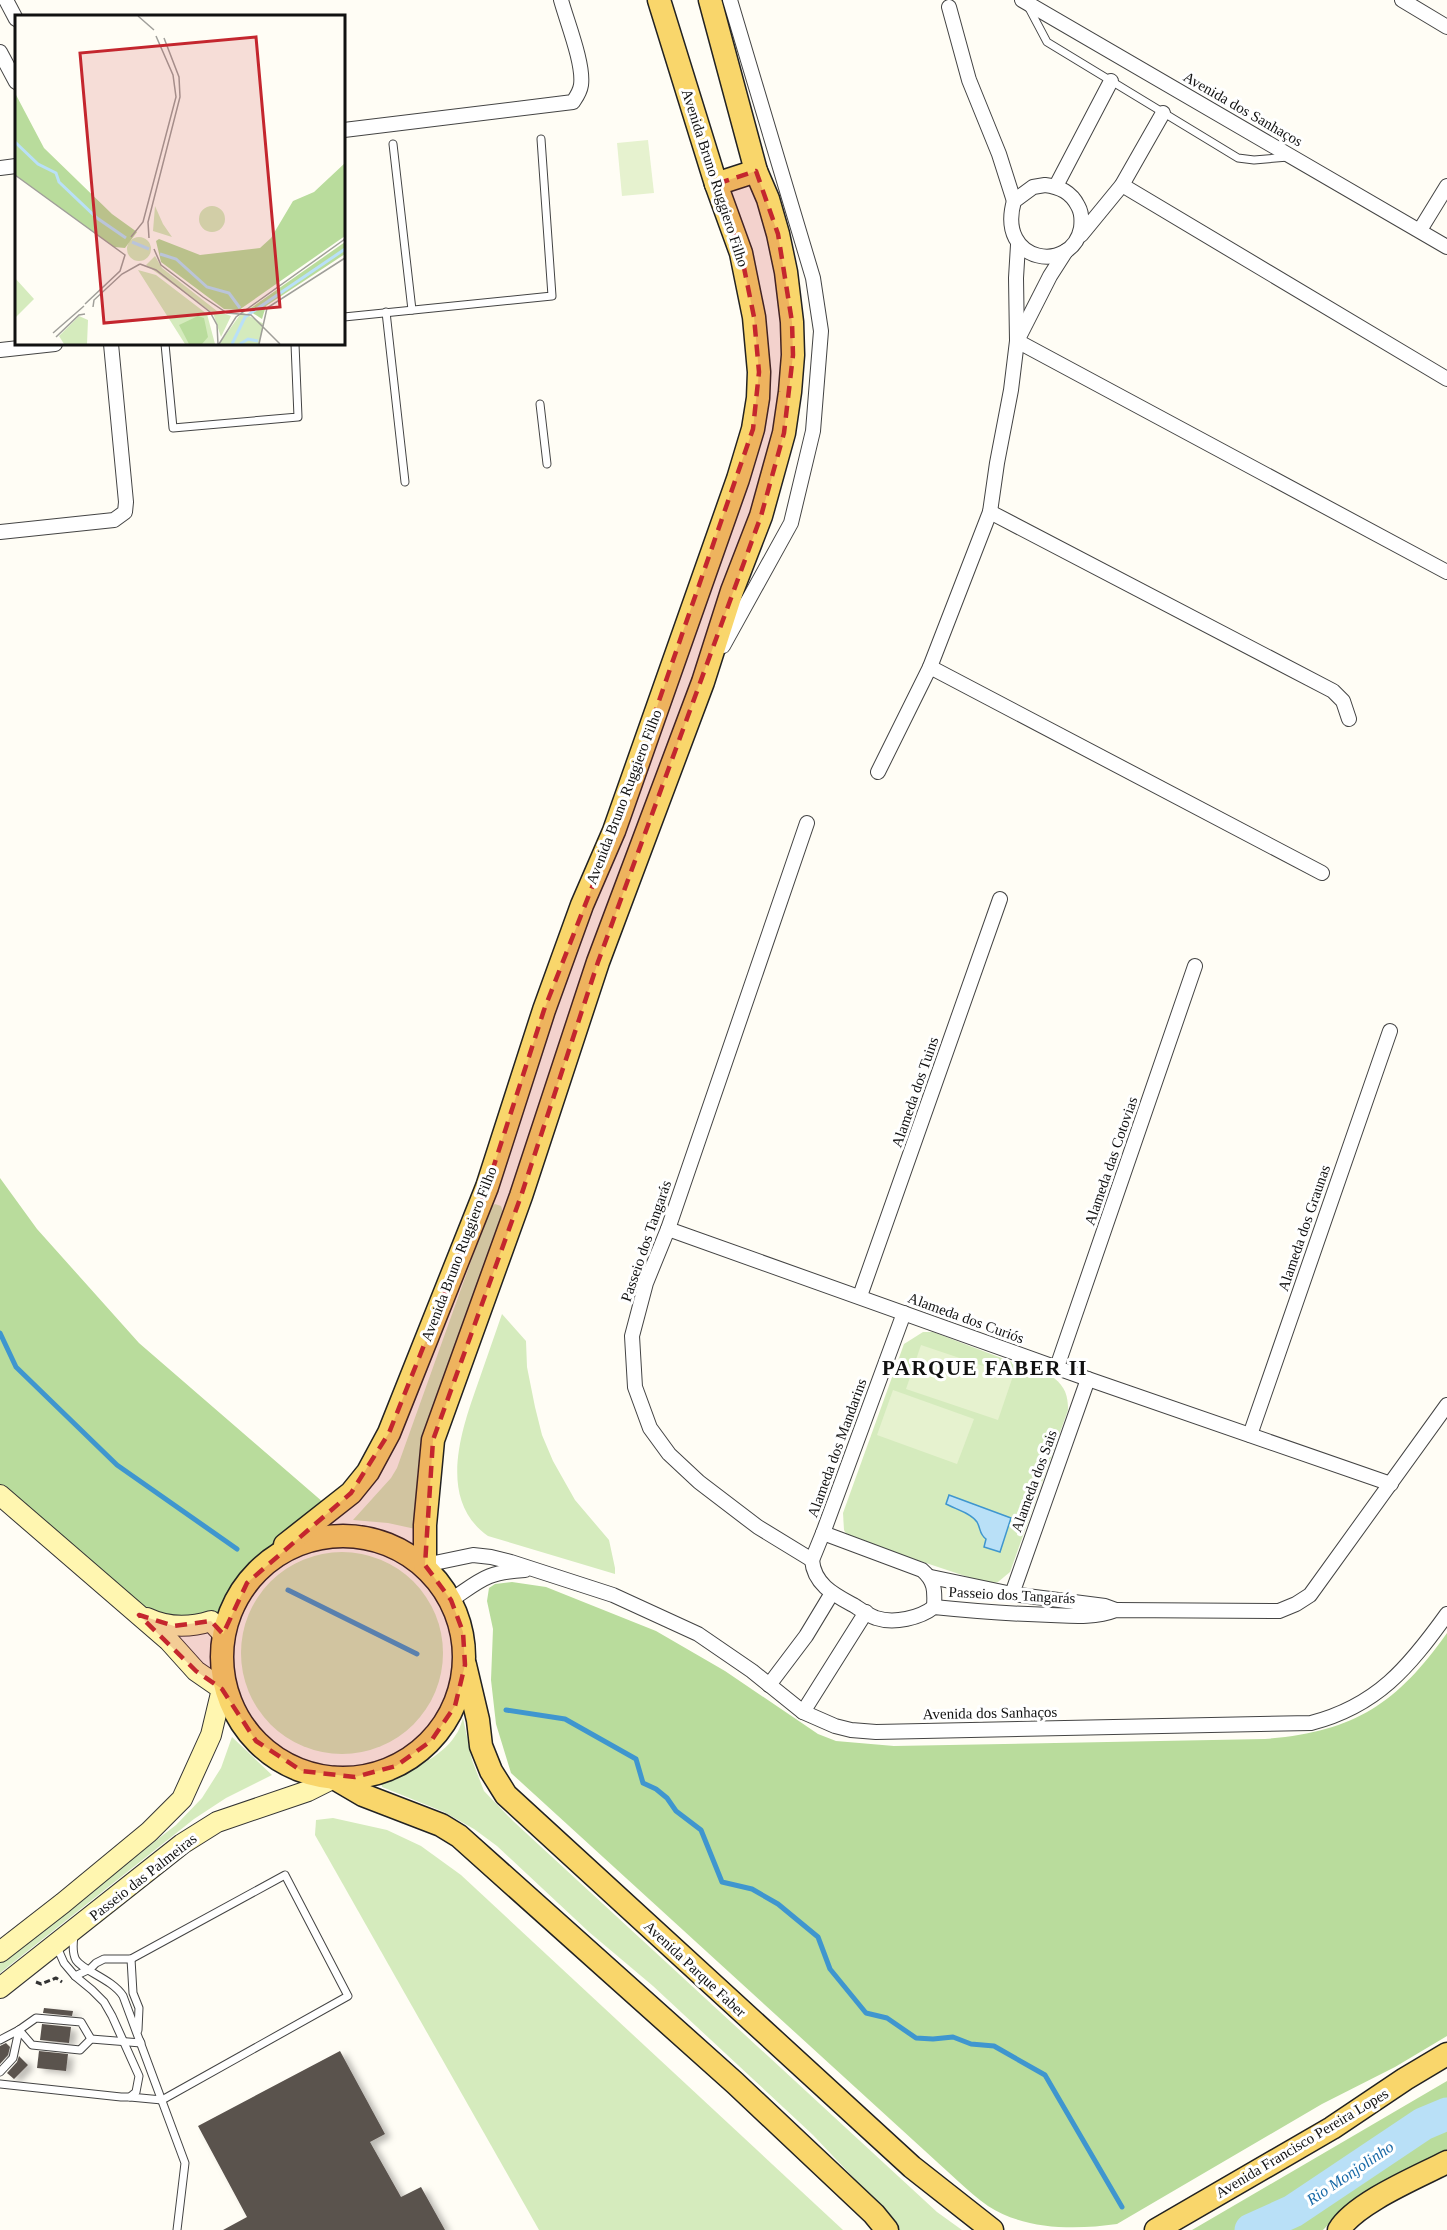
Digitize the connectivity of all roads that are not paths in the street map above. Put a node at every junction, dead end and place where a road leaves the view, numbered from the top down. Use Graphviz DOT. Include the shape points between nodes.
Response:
graph roads {
  1 [pos="6,0"];
  2 [pos="561,0"];
  3 [pos="659,0"];
  4 [pos="710,0"];
  5 [pos="730,0"];
  6 [pos="1402,0"];
  7 [pos="1024,1"];
  8 [pos="949,7"];
  9 [pos="15,17"];
  10 [pos="1447,27"];
  11 [pos="0,52"];
  12 [pos="15,80"];
  13 [pos="1111,81"];
  14 [pos="1163,112"];
  15 [pos="345,130"];
  16 [pos="541,139"];
  17 [pos="393,144"];
  18 [pos="1292,156"];
  19 [pos="15,166"];
  20 [pos="0,168"];
  21 [pos="756,171"];
  22 [pos="716,184"];
  23 [pos="1122,185"];
  24 [pos="1056,186"];
  25 [pos="1447,186"];
  26 [pos="1014,201"];
  27 [pos="1420,230"];
  28 [pos="1080,237"];
  29 [pos="1018,244"];
  30 [pos="1447,247"];
  31 [pos="1066,251"];
  32 [pos="412,310"];
  33 [pos="387,312"];
  34 [pos="345,317"];
  35 [pos="1017,341"];
  36 [pos="46,345"];
  37 [pos="111,345"];
  38 [pos="165,345"];
  39 [pos="295,345"];
  40 [pos="0,350"];
  41 [pos="1447,379"];
  42 [pos="540,405"];
  43 [pos="547,464"];
  44 [pos="405,482"];
  45 [pos="990,512"];
  46 [pos="0,532"];
  47 [pos="1447,572"];
  48 [pos="930,667"];
  49 [pos="703,682"];
  50 [pos="1349,719"];
  51 [pos="878,772"];
  52 [pos="807,823"];
  53 [pos="1322,873"];
  54 [pos="1000,898"];
  55 [pos="1195,966"];
  56 [pos="1390,1031"];
  57 [pos="486,1187"];
  58 [pos="521,1196"];
  59 [pos="668,1229"];
  60 [pos="860,1296"];
  61 [pos="904,1313"];
  62 [pos="1057,1367"];
  63 [pos="1088,1379"];
  64 [pos="1447,1405"];
  65 [pos="1250,1435"];
  66 [pos="1391,1484"];
  67 [pos="0,1496"];
  68 [pos="823,1533"];
  69 [pos="285,1545"];
  70 [pos="812,1560"];
  71 [pos="425,1565"];
  72 [pos="533,1569"];
  73 [pos="931,1577"];
  74 [pos="832,1593"];
  75 [pos="1012,1594"];
  76 [pos="451,1600"];
  77 [pos="934,1607"];
  78 [pos="1116,1610"];
  79 [pos="866,1612"];
  80 [pos="1447,1614"];
  81 [pos="139,1615"];
  82 [pos="223,1634"];
  83 [pos="465,1665"];
  84 [pos="769,1685"];
  85 [pos="222,1689"];
  86 [pos="803,1712"];
  87 [pos="334,1778"];
  88 [pos="74,1930"];
  89 [pos="56,1945"];
  90 [pos="0,1952"];
  91 [pos="131,1959"];
  92 [pos="90,1970"];
  93 [pos="75,1976"];
  94 [pos="0,1988"];
  95 [pos="19,2031"];
  96 [pos="91,2039"];
  97 [pos="0,2040"];
  98 [pos="122,2041"];
  99 [pos="141,2043"];
  100 [pos="1447,2055"];
  101 [pos="0,2072"];
  102 [pos="0,2084"];
  103 [pos="130,2097"];
  104 [pos="162,2100"];
  105 [pos="1447,2162"];
  106 [pos="177,2230"];
  107 [pos="887,2230"];
  108 [pos="992,2230"];
  109 [pos="1156,2230"];
  110 [pos="1339,2230"];
  1 -- 9 [label="street"];
  2 -- 15 [label="street" via="582,82 573,102"];
  3 -- 22 [label="main road, Avenida Bruno Ruggiero Filho"];
  4 -- 21 [label="main road"];
  5 -- 49 [label="street" via="813,278 821,331 813,431 791,523"];
  6 -- 10 [label="street"];
  7 -- 13 [label="lane" via="1047,42"];
  7 -- 18 [label="street, Avenida dos Sanhaços"];
  8 -- 26 [label="street" via="969,80"];
  11 -- 12 [label="street"];
  13 -- 14 [label="lane"];
  13 -- 24 [label="street"];
  14 -- 18 [label="lane" via="1238,158"];
  14 -- 23 [label="street"];
  16 -- 32 [label="lane" via="552,296"];
  17 -- 32 [label="lane"];
  18 -- 27 [label="street, Avenida dos Sanhaços"];
  19 -- 20 [label="street"];
  21 -- 22 [label="main road"];
  21 -- 49 [label="main road" via="768,199 786,272 792,322 790,392 784,433 761,516"];
  22 -- 57 [label="main road, Avenida Bruno Ruggiero Filho" via="741,253 754,317 759,372 753,429 614,831 544,1010"];
  23 -- 28 [label="street"];
  23 -- 41 [label="street"];
  24 -- 26 [label="street" via="1033,187"];
  24 -- 28 [label="street" via="1066,191 1080,210"];
  25 -- 27 [label="street"];
  26 -- 29 [label="street" via="1010,223"];
  27 -- 30 [label="street, Avenida dos Sanhaços"];
  28 -- 31 [label="street"];
  29 -- 31 [label="street" via="1046,257"];
  29 -- 35 [label="street"];
  31 -- 35 [label="street"];
  32 -- 33 [label="lane"];
  33 -- 34 [label="lane"];
  33 -- 44 [label="lane"];
  35 -- 45 [label="street"];
  35 -- 47 [label="street"];
  36 -- 40 [label="street"];
  37 -- 46 [label="street" via="125,512 114,520"];
  38 -- 39 [label="lane" via="173,428 298,417"];
  42 -- 43 [label="lane"];
  45 -- 48 [label="street"];
  45 -- 50 [label="street" via="1333,691 1343,701"];
  48 -- 51 [label="street"];
  48 -- 53 [label="street"];
  49 -- 58 [label="main road" via="598,962"];
  52 -- 59 [label="street, Passeio dos Tangarás"];
  54 -- 60 [label="street, Alameda dos Tuins"];
  55 -- 62 [label="street, Alameda das Cotovias"];
  56 -- 65 [label="street, Alameda dos Graunas"];
  57 -- 58 [label="main road"];
  57 -- 69 [label="main road, Avenida Bruno Ruggiero Filho" via="379,1453 351,1493"];
  58 -- 71 [label="main road" via="433,1440"];
  59 -- 60 [label="street, Alameda dos Curiós"];
  59 -- 70 [label="street, Passeio dos Tangarás" via="646,1283 632,1336 635,1387 650,1428 669,1454 699,1482"];
  60 -- 61 [label="street, Alameda dos Curiós"];
  61 -- 62 [label="street, Alameda dos Curiós"];
  61 -- 68 [label="street, Alameda dos Mandarins"];
  62 -- 63 [label="street, Alameda dos Curiós"];
  63 -- 65 [label="street, Alameda dos Curiós"];
  63 -- 75 [label="street, Alameda dos Sais"];
  64 -- 66 [label="street, Passeio dos Tangarás"];
  65 -- 66 [label="street, Alameda dos Curiós"];
  66 -- 78 [label="street, Passeio dos Tangarás" via="1310,1595 1296,1604 1279,1611"];
  67 -- 81 [label="street"];
  68 -- 70 [label="street, Alameda dos Mandarins"];
  68 -- 73 [label="street, Passeio dos Tangarás" via="922,1570"];
  69 -- 71 [label="main road" via="353,1536 382,1542"];
  69 -- 82 [label="main road, Avenida Bruno Ruggiero Filho" via="247,1583"];
  70 -- 74 [label="street, Passeio dos Tangarás" via="821,1584"];
  71 -- 72 [label="street, Avenida dos Sanhaços" via="473,1555"];
  71 -- 76 [label="main road"];
  72 -- 76 [label="street, Avenida dos Sanhaços" via="493,1573"];
  72 -- 84 [label="street, Avenida dos Sanhaços" via="613,1594 659,1614 698,1634"];
  73 -- 75 [label="street, Passeio dos Tangarás"];
  73 -- 77 [label="street"];
  74 -- 79 [label="street, Passeio dos Tangarás"];
  74 -- 84 [label="street"];
  75 -- 78 [label="street, Passeio dos Tangarás"];
  76 -- 83 [label="main road" via="463,1632"];
  77 -- 78 [label="street, Passeio dos Tangarás" via="1064,1615 1101,1615"];
  77 -- 79 [label="street, Passeio dos Tangarás" via="924,1615 907,1619 877,1618"];
  79 -- 86 [label="street"];
  80 -- 86 [label="street, Avenida dos Sanhaços" via="1418,1654 1383,1690 1348,1710 1311,1723 876,1732 835,1726"];
  81 -- 82 [label="street" via="174,1626 211,1621"];
  81 -- 85 [label="street" via="196,1671"];
  82 -- 85 [label="main road, Avenida Bruno Ruggiero Filho"];
  83 -- 87 [label="main road" via="455,1706 431,1742 386,1770"];
  83 -- 108 [label="main road, Avenida Parque Faber" via="481,1746 490,1771 506,1795 912,2167"];
  84 -- 86 [label="street, Avenida dos Sanhaços"];
  85 -- 87 [label="main road" via="244,1727 269,1753 302,1771"];
  85 -- 90 [label="street, Passeio das Palmeiras" via="211,1735 182,1799 141,1839"];
  87 -- 88 [label="street, Passeio das Palmeiras" via="308,1791 217,1822 182,1844"];
  87 -- 107 [label="main road" via="363,1795 441,1825 467,1843 735,2083"];
  88 -- 89 [label="street, Passeio das Palmeiras"];
  88 -- 92 [label="lane" via="76,1960"];
  89 -- 93 [label="lane"];
  89 -- 94 [label="street, Passeio das Palmeiras"];
  91 -- 92 [label="lane" via="104,1959"];
  91 -- 99 [label="lane"];
  91 -- 104 [label="lane" via="285,1875 348,1996"];
  92 -- 93 [label="lane"];
  92 -- 99 [label="lane" via="117,1987"];
  93 -- 98 [label="lane" via="104,2002"];
  95 -- 96 [label="lane" via="32,2046 80,2050"];
  95 -- 96 [label="lane" via="36,2018 81,2022"];
  95 -- 97 [label="lane"];
  95 -- 101 [label="lane" via="13,2058"];
  96 -- 98 [label="lane"];
  98 -- 99 [label="lane"];
  98 -- 103 [label="lane" via="139,2076 136,2092"];
  99 -- 104 [label="lane"];
  100 -- 109 [label="main road, Avenida Francisco Pereira Lopes" via="1332,2128"];
  102 -- 103 [label="lane"];
  103 -- 104 [label="lane"];
  104 -- 106 [label="lane" via="185,2163"];
  105 -- 110 [label="main road" via="1384,2194"];
}
